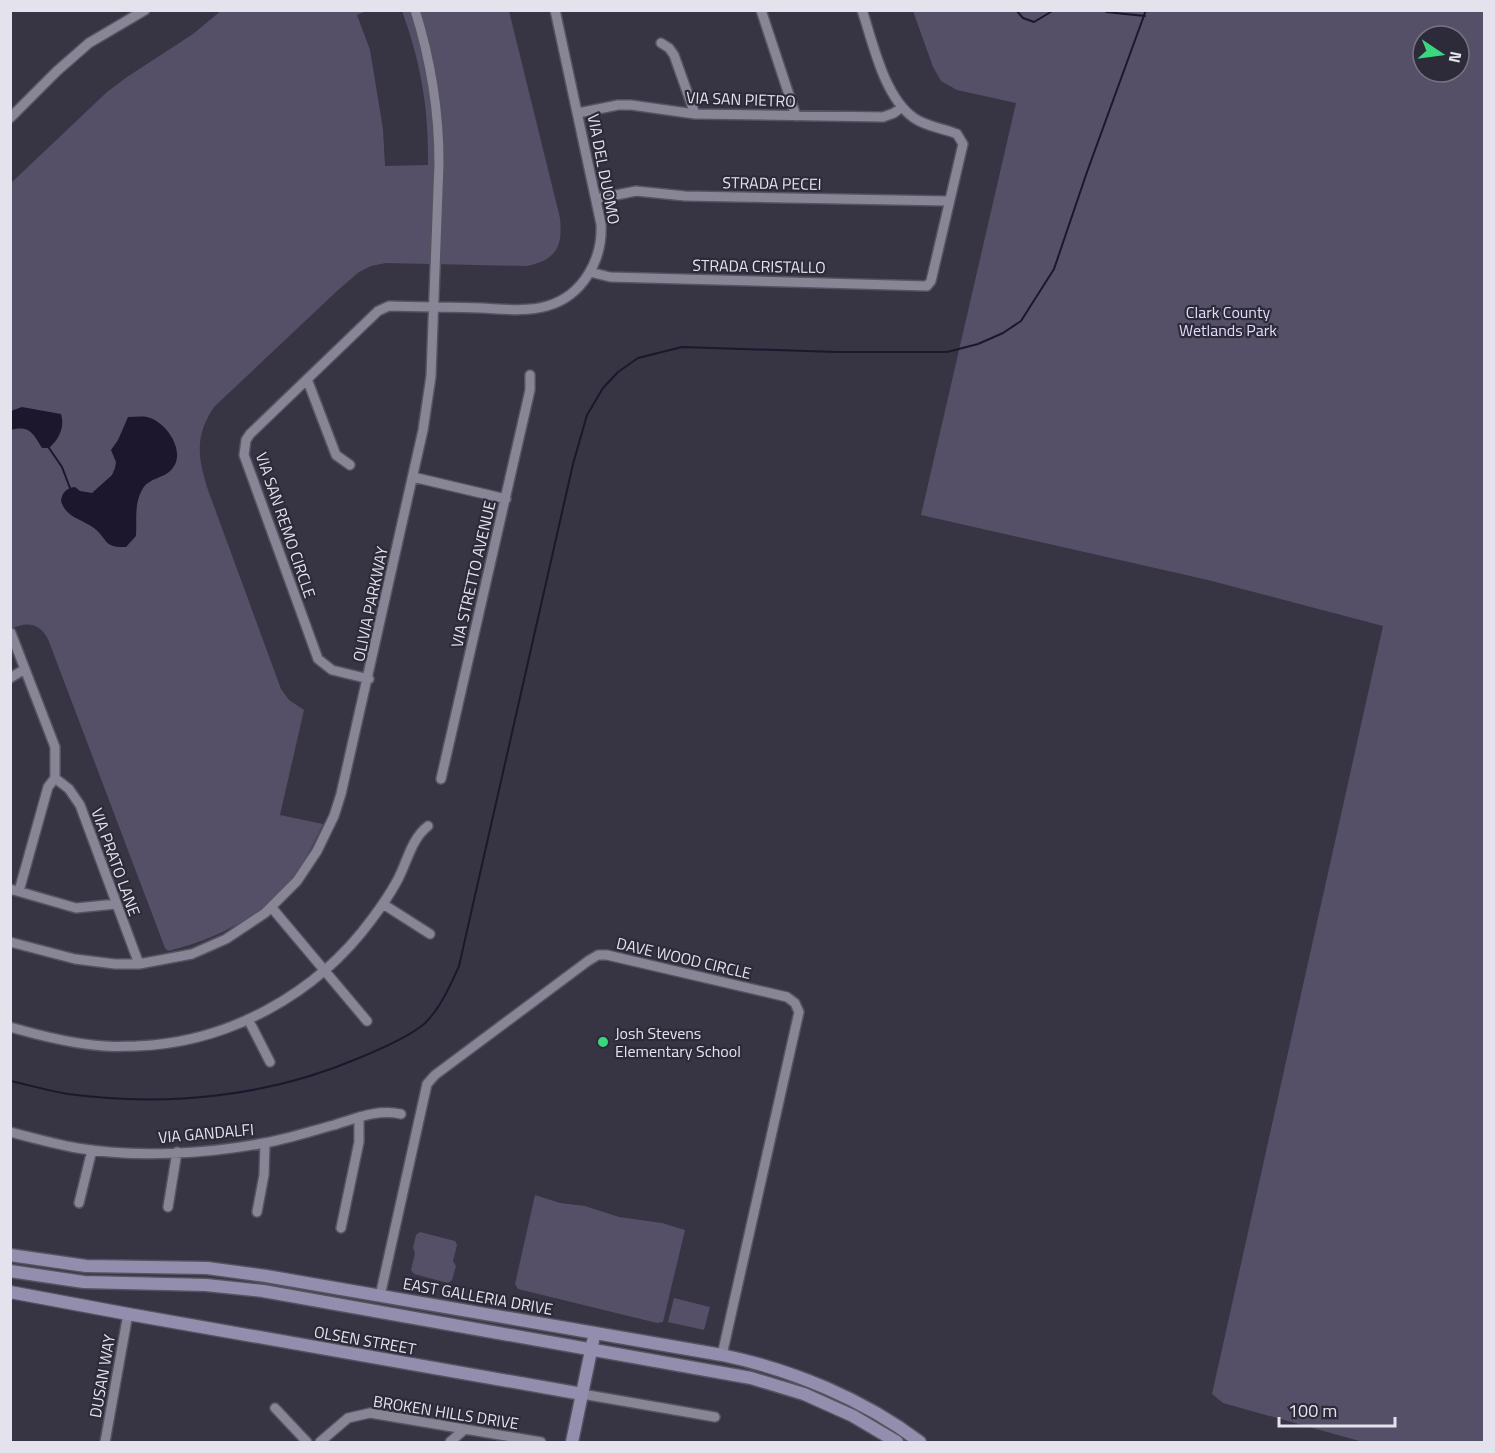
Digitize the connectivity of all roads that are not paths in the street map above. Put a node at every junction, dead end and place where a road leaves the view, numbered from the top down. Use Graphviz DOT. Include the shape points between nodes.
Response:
graph roads {
  1 [pos="145,10"];
  2 [pos="415,10"];
  3 [pos="555,10"];
  4 [pos="761,10"];
  5 [pos="862,10"];
  6 [pos="661,43"];
  7 [pos="902,107"];
  8 [pos="578,113"];
  9 [pos="695,114"];
  10 [pos="796,116"];
  11 [pos="10,118"];
  12 [pos="596,200"];
  13 [pos="948,201"];
  14 [pos="590,272"];
  15 [pos="434,307"];
  16 [pos="530,375"];
  17 [pos="307,379"];
  18 [pos="350,465"];
  19 [pos="413,477"];
  20 [pos="506,499"];
  21 [pos="11,633"];
  22 [pos="25,669"];
  23 [pos="10,678"];
  24 [pos="369,679"];
  25 [pos="55,778"];
  26 [pos="441,779"];
  27 [pos="428,826"];
  28 [pos="15,890"];
  29 [pos="116,904"];
  30 [pos="383,904"];
  31 [pos="272,908"];
  32 [pos="430,934"];
  33 [pos="10,942"];
  34 [pos="139,964"];
  35 [pos="325,970"];
  36 [pos="248,1019"];
  37 [pos="368,1021"];
  38 [pos="10,1027"];
  39 [pos="270,1062"];
  40 [pos="401,1114"];
  41 [pos="359,1117"];
  42 [pos="10,1132"];
  43 [pos="265,1143"];
  44 [pos="92,1150"];
  45 [pos="177,1152"];
  46 [pos="79,1203"];
  47 [pos="168,1207"];
  48 [pos="257,1212"];
  49 [pos="341,1228"];
  50 [pos="10,1255"];
  51 [pos="10,1271"];
  52 [pos="10,1292"];
  53 [pos="283,1294"];
  54 [pos="380,1296"];
  55 [pos="128,1314"];
  56 [pos="595,1333"];
  57 [pos="592,1349"];
  58 [pos="722,1355"];
  59 [pos="751,1378"];
  60 [pos="582,1394"];
  61 [pos="275,1408"];
  62 [pos="715,1417"];
  63 [pos="465,1429"];
  64 [pos="105,1443"];
  65 [pos="307,1443"];
  66 [pos="320,1443"];
  67 [pos="450,1443"];
  68 [pos="541,1443"];
  69 [pos="572,1443"];
  70 [pos="897,1443"];
  71 [pos="921,1443"];
  1 -- 11 [label="street" via="89,43"];
  2 -- 15 [label="street, OLIVIA PARKWAY" via="431,71 439,131"];
  3 -- 8 [label="street, VIA DEL DUOMO"];
  4 -- 10 [label="street"];
  5 -- 7 [label="street" via="886,80"];
  6 -- 9 [label="street" via="674,55"];
  7 -- 10 [label="street, VIA SAN PIETRO" via="883,117"];
  7 -- 13 [label="street" via="926,124 957,134 963,144"];
  8 -- 9 [label="street, VIA SAN PIETRO" via="631,105"];
  8 -- 12 [label="street, VIA DEL DUOMO"];
  9 -- 10 [label="street, VIA SAN PIETRO"];
  12 -- 13 [label="street, STRADA PECEI" via="651,192"];
  12 -- 14 [label="street, VIA DEL DUOMO" via="602,237"];
  13 -- 14 [label="street, STRADA CRISTALLO" via="927,286 610,277"];
  14 -- 15 [label="street, VIA DEL DUOMO" via="573,292 548,306"];
  15 -- 17 [label="street, VIA SAN REMO CIRCLE" via="389,306 378,311"];
  15 -- 19 [label="street, OLIVIA PARKWAY" via="429,397"];
  16 -- 20 [label="street, VIA STRETTO AVENUE"];
  17 -- 18 [label="street" via="336,455"];
  17 -- 24 [label="street, VIA SAN REMO CIRCLE" via="250,434 244,455 318,659 332,670"];
  19 -- 20 [label="street"];
  19 -- 24 [label="street, OLIVIA PARKWAY"];
  20 -- 26 [label="street, VIA STRETTO AVENUE"];
  21 -- 22 [label="street"];
  22 -- 23 [label="street"];
  22 -- 25 [label="street" via="55,747"];
  24 -- 31 [label="street, OLIVIA PARKWAY" via="334,816 306,869"];
  25 -- 28 [label="street" via="48,787"];
  25 -- 29 [label="street, VIA PRATO LANE" via="80,805"];
  27 -- 30 [label="street" via="419,833"];
  28 -- 29 [label="street" via="76,908"];
  29 -- 34 [label="street, VIA PRATO LANE"];
  30 -- 32 [label="street"];
  30 -- 35 [label="street"];
  31 -- 34 [label="street, OLIVIA PARKWAY" via="210,947"];
  31 -- 35 [label="street"];
  33 -- 34 [label="street, OLIVIA PARKWAY" via="86,961"];
  35 -- 36 [label="street" via="301,990"];
  35 -- 37 [label="street"];
  36 -- 38 [label="street" via="219,1032 165,1045 106,1047"];
  36 -- 39 [label="street"];
  40 -- 41 [label="street, VIA GANDALFI" via="388,1111"];
  41 -- 43 [label="street, VIA GANDALFI"];
  41 -- 49 [label="street" via="359,1142"];
  42 -- 44 [label="street, VIA GANDALFI"];
  43 -- 45 [label="street, VIA GANDALFI"];
  43 -- 48 [label="street"];
  44 -- 45 [label="street, VIA GANDALFI"];
  44 -- 46 [label="street"];
  45 -- 47 [label="street"];
  50 -- 54 [label="main road, EAST GALLERIA DRIVE" via="86,1266 207,1268"];
  51 -- 53 [label="main road, EAST GALLERIA DRIVE" via="84,1282 206,1285"];
  52 -- 55 [label="main road, OLSEN STREET"];
  53 -- 54 [label="main road" via="295,1290 369,1303"];
  53 -- 57 [label="main road, EAST GALLERIA DRIVE"];
  54 -- 56 [label="main road, EAST GALLERIA DRIVE"];
  54 -- 58 [label="street, DAVE WOOD CIRCLE" via="427,1084 588,961 606,955 788,997 799,1012"];
  55 -- 60 [label="main road, OLSEN STREET"];
  55 -- 64 [label="street, DUSAN WAY"];
  56 -- 57 [label="main road"];
  56 -- 58 [label="main road, EAST GALLERIA DRIVE"];
  57 -- 59 [label="main road, EAST GALLERIA DRIVE"];
  57 -- 60 [label="main road"];
  58 -- 59 [label="main road"];
  58 -- 71 [label="main road, EAST GALLERIA DRIVE" via="780,1370 824,1387 869,1409"];
  59 -- 70 [label="main road, EAST GALLERIA DRIVE" via="804,1394 853,1416"];
  60 -- 62 [label="street, OLSEN STREET"];
  60 -- 69 [label="main road"];
  61 -- 65 [label="street"];
  63 -- 66 [label="street, BROKEN HILLS DRIVE" via="370,1413 348,1418"];
  63 -- 67 [label="street"];
  63 -- 68 [label="street, BROKEN HILLS DRIVE"];
}
